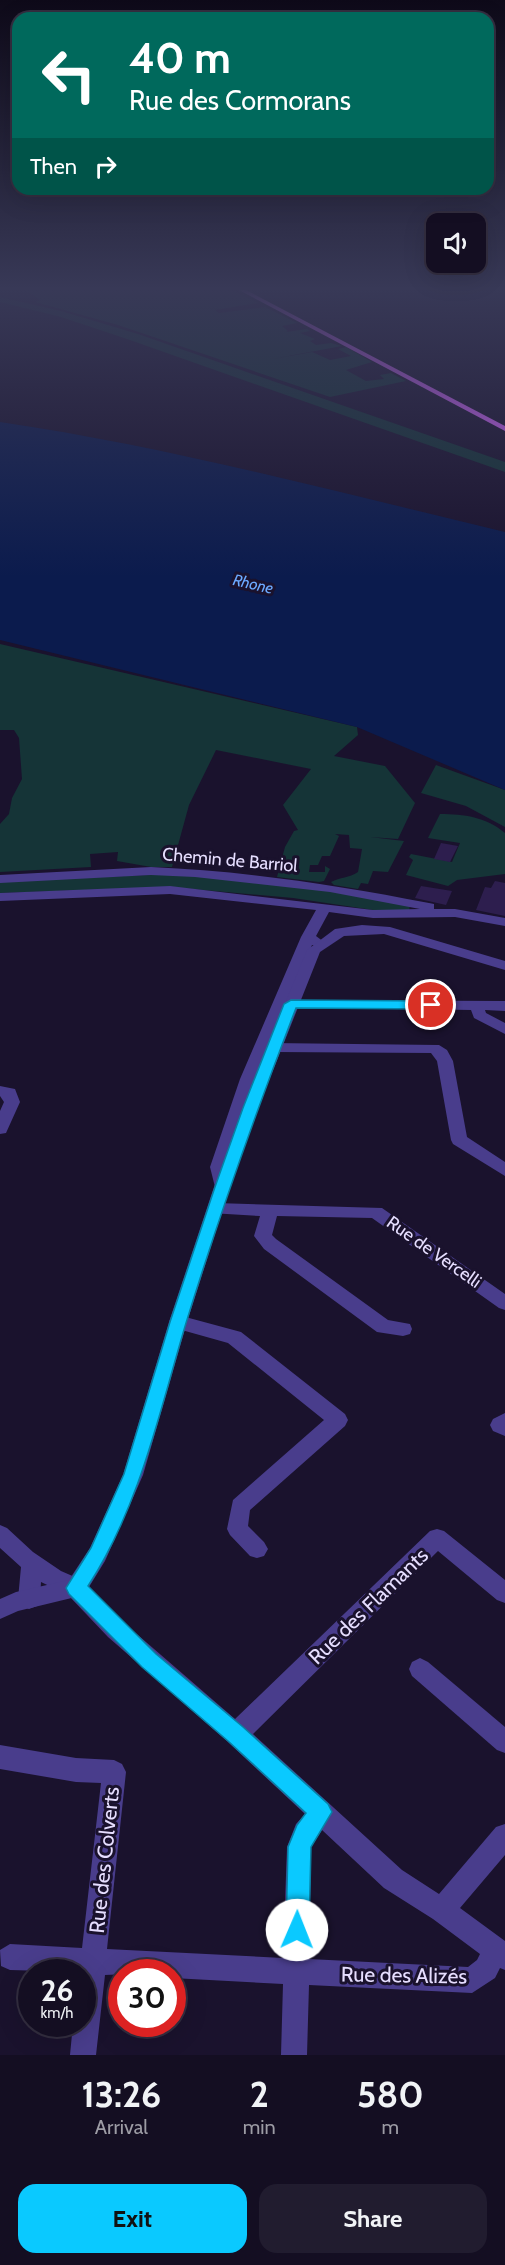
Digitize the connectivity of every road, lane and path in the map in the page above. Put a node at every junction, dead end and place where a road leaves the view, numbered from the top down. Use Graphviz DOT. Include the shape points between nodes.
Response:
graph roads {
  1 [pos="420,386"];
  2 [pos="505,427"];
  3 [pos="0,879"];
  4 [pos="0,897"];
  5 [pos="325,907"];
  6 [pos="455,913"];
  7 [pos="505,922"];
  8 [pos="318,940"];
  9 [pos="505,966"];
  10 [pos="505,977"];
  11 [pos="291,1004"];
  12 [pos="477,1005"];
  13 [pos="505,1006"];
  14 [pos="505,1029"];
  15 [pos="274,1047"];
  16 [pos="0,1090"];
  17 [pos="0,1129"];
  18 [pos="505,1170"];
  19 [pos="222,1187"];
  20 [pos="216,1209"];
  21 [pos="270,1209"];
  22 [pos="505,1303"];
  23 [pos="178,1322"];
  24 [pos="403,1329"];
  25 [pos="505,1421"];
  26 [pos="505,1428"];
  27 [pos="0,1534"];
  28 [pos="257,1549"];
  29 [pos="32,1563"];
  30 [pos="76,1588"];
  31 [pos="505,1593"];
  32 [pos="29,1599"];
  33 [pos="0,1609"];
  34 [pos="420,1669"];
  35 [pos="236,1734"];
  36 [pos="505,1742"];
  37 [pos="0,1757"];
  38 [pos="321,1812"];
  39 [pos="505,1836"];
  40 [pos="442,1910"];
  41 [pos="500,1953"];
  42 [pos="10,1957"];
  43 [pos="52,1959"];
  44 [pos="93,1959"];
  45 [pos="96,1961"];
  46 [pos="296,1971"];
  47 [pos="85,2037"];
  48 [pos="83,2055"];
  49 [pos="294,2055"];
  1 -- 2 [label="main road"];
  3 -- 6 [label="street, Chemin de Barriol" via="151,871 195,873 330,888"];
  4 -- 5 [label="street" via="170,890"];
  5 -- 6 [label="street" via="384,915"];
  5 -- 8 [label="street"];
  6 -- 7 [label="street"];
  8 -- 9 [label="street" via="348,930 385,930"];
  8 -- 10 [label="street" via="382,936"];
  8 -- 11 [label="street"];
  8 -- 19 [label="street" via="244,1090 218,1167"];
  11 -- 12 [label="street"];
  11 -- 15 [label="street"];
  12 -- 13 [label="street"];
  12 -- 14 [label="street" via="479,1014"];
  15 -- 18 [label="street" via="434,1048 445,1061 459,1140"];
  15 -- 19 [label="street"];
  16 -- 17 [label="street" via="9,1093 12,1102"];
  19 -- 20 [label="street"];
  20 -- 21 [label="street, Rue de Vercelli"];
  20 -- 23 [label="street"];
  21 -- 22 [label="street, Rue de Vercelli" via="376,1212"];
  21 -- 24 [label="street" via="263,1236 270,1244 384,1327"];
  23 -- 28 [label="street" via="234,1337 338,1420 240,1506 237,1529"];
  23 -- 30 [label="street" via="133,1474 98,1554"];
  25 -- 26 [label="street" via="500,1425"];
  27 -- 29 [label="street"];
  29 -- 30 [label="street"];
  29 -- 32 [label="street"];
  30 -- 32 [label="street"];
  30 -- 35 [label="street" via="149,1660"];
  31 -- 35 [label="street, Rue des Flamants" via="437,1538"];
  32 -- 33 [label="street"];
  34 -- 36 [label="street"];
  35 -- 38 [label="street"];
  37 -- 44 [label="street, Rue des Colverts" via="114,1772"];
  38 -- 40 [label="street" via="393,1879"];
  38 -- 46 [label="street" via="299,1847"];
  39 -- 40 [label="street"];
  40 -- 41 [label="street"];
  41 -- 46 [label="street, Rue des Alizés" via="472,1980"];
  42 -- 43 [label="street, Rue des Alizés"];
  45 -- 46 [label="street, Rue des Alizés"];
  46 -- 49 [label="street"];
  47 -- 48 [label="street, Rue des Colverts"];
}
